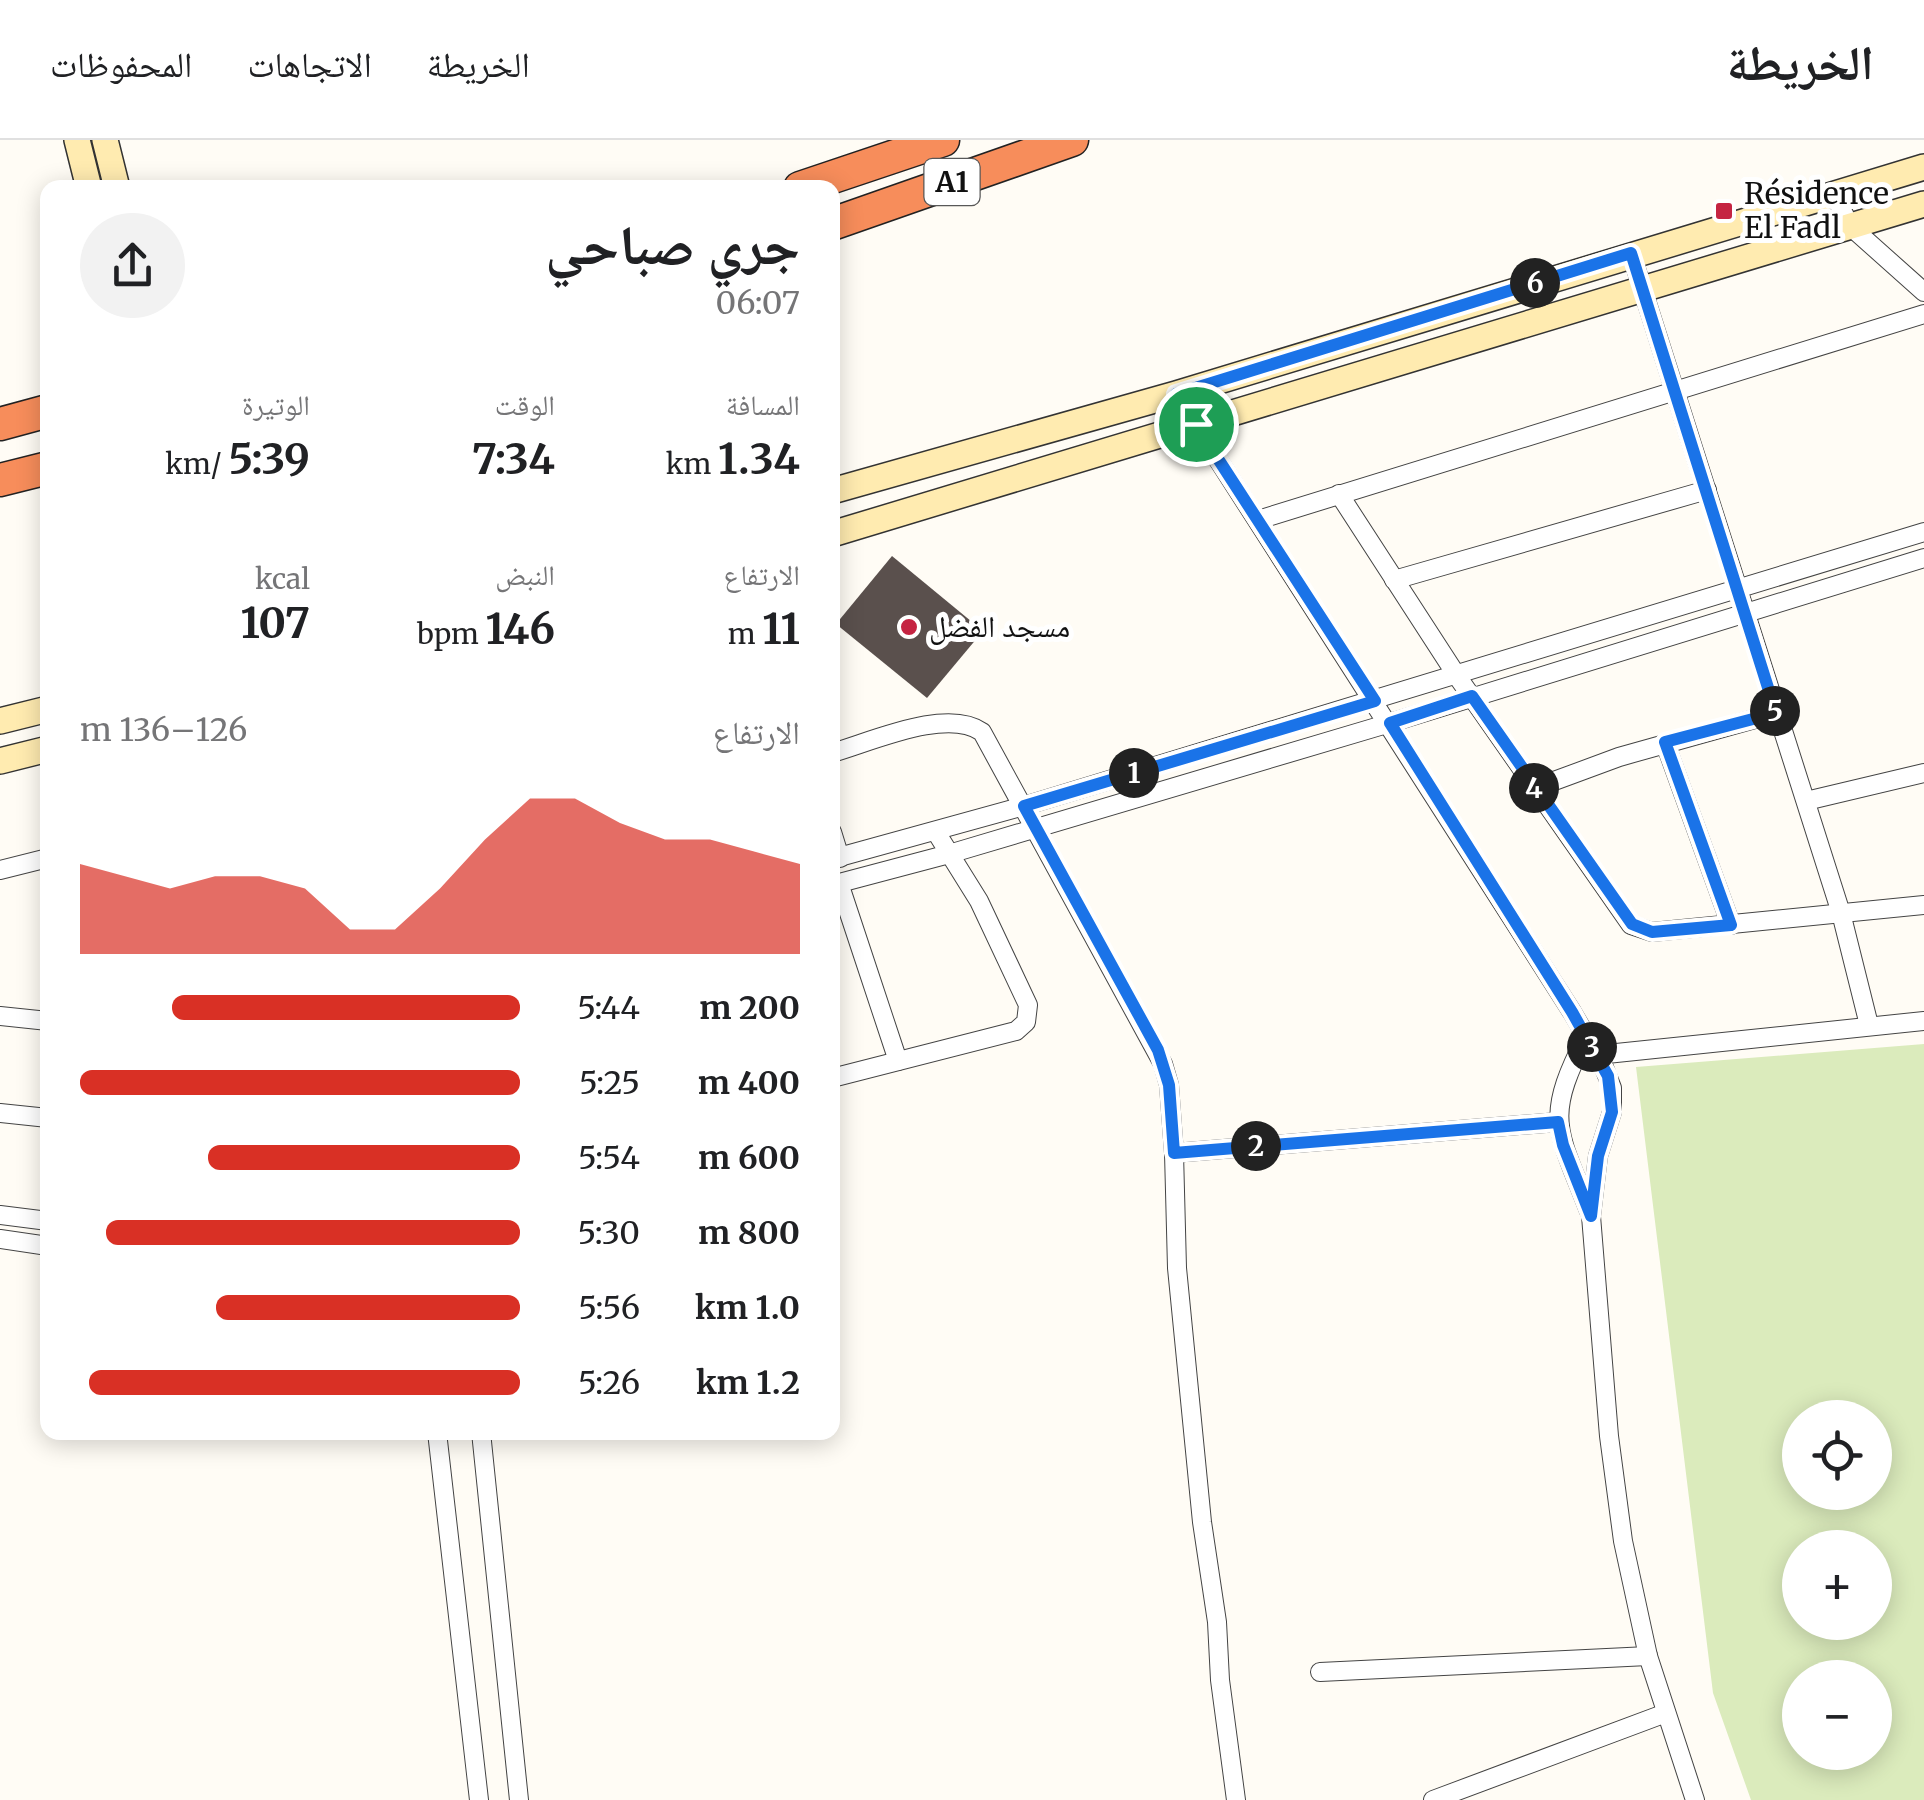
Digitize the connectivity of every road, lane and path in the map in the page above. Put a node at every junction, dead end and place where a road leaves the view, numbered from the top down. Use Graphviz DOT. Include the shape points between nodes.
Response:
graph roads {
  1 [pos="77,140"];
  2 [pos="105,140"];
  3 [pos="943,140"];
  4 [pos="1072,140"];
  5 [pos="1924,167"];
  6 [pos="88,180"];
  7 [pos="115,180"];
  8 [pos="824,180"];
  9 [pos="1833,192"];
  10 [pos="1924,204"];
  11 [pos="840,221"];
  12 [pos="1850,226"];
  13 [pos="1631,253"];
  14 [pos="1643,289"];
  15 [pos="1924,292"];
  16 [pos="1924,314"];
  17 [pos="1676,390"];
  18 [pos="1176,394"];
  19 [pos="40,413"];
  20 [pos="0,424"];
  21 [pos="1196,424"];
  22 [pos="40,470"];
  23 [pos="0,480"];
  24 [pos="840,489"];
  25 [pos="1708,490"];
  26 [pos="1340,494"];
  27 [pos="1258,520"];
  28 [pos="840,532"];
  29 [pos="1924,532"];
  30 [pos="1884,544"];
  31 [pos="1924,558"];
  32 [pos="1894,567"];
  33 [pos="1394,580"];
  34 [pos="1738,588"];
  35 [pos="1746,613"];
  36 [pos="1457,676"];
  37 [pos="1472,696"];
  38 [pos="1375,701"];
  39 [pos="40,711"];
  40 [pos="1776,713"];
  41 [pos="0,721"];
  42 [pos="1390,723"];
  43 [pos="1665,742"];
  44 [pos="40,751"];
  45 [pos="840,751"];
  46 [pos="0,761"];
  47 [pos="1924,773"];
  48 [pos="1534,788"];
  49 [pos="1806,801"];
  50 [pos="1024,806"];
  51 [pos="1035,827"];
  52 [pos="936,832"];
  53 [pos="949,854"];
  54 [pos="840,857"];
  55 [pos="40,860"];
  56 [pos="0,870"];
  57 [pos="840,883"];
  58 [pos="840,895"];
  59 [pos="1924,905"];
  60 [pos="1841,913"];
  61 [pos="1731,925"];
  62 [pos="0,1016"];
  63 [pos="40,1020"];
  64 [pos="1924,1022"];
  65 [pos="1869,1025"];
  66 [pos="1586,1038"];
  67 [pos="1597,1055"];
  68 [pos="898,1061"];
  69 [pos="840,1076"];
  70 [pos="0,1113"];
  71 [pos="40,1117"];
  72 [pos="1558,1122"];
  73 [pos="1174,1153"];
  74 [pos="0,1215"];
  75 [pos="1591,1216"];
  76 [pos="40,1219"];
  77 [pos="0,1239"];
  78 [pos="40,1245"];
  79 [pos="438,1440"];
  80 [pos="482,1440"];
  81 [pos="1648,1656"];
  82 [pos="1320,1672"];
  83 [pos="1666,1713"];
  84 [pos="479,1800"];
  85 [pos="519,1800"];
  86 [pos="1236,1800"];
  87 [pos="1433,1800"];
  88 [pos="1695,1800"];
  1 -- 6 [label="street"];
  2 -- 7 [label="street"];
  3 -- 8 [label="highway, A1"];
  4 -- 11 [label="highway, A1"];
  5 -- 9 [label="street"];
  9 -- 12 [label="street"];
  9 -- 13 [label="street"];
  10 -- 12 [label="street"];
  12 -- 14 [label="street"];
  12 -- 15 [label="street"];
  13 -- 14 [label="street"];
  13 -- 18 [label="street"];
  14 -- 17 [label="street"];
  14 -- 21 [label="street"];
  16 -- 17 [label="street"];
  17 -- 25 [label="street"];
  17 -- 26 [label="street"];
  18 -- 21 [label="street"];
  18 -- 24 [label="street"];
  19 -- 20 [label="highway"];
  21 -- 27 [label="street"];
  21 -- 28 [label="street"];
  22 -- 23 [label="highway"];
  25 -- 33 [label="street"];
  25 -- 34 [label="street"];
  26 -- 27 [label="street"];
  26 -- 33 [label="street"];
  27 -- 38 [label="street"];
  29 -- 30 [label="street"];
  30 -- 32 [label="street"];
  30 -- 34 [label="street"];
  31 -- 32 [label="street"];
  32 -- 35 [label="street"];
  33 -- 36 [label="street"];
  34 -- 35 [label="street"];
  34 -- 36 [label="street"];
  35 -- 37 [label="street"];
  35 -- 40 [label="street"];
  36 -- 37 [label="street"];
  36 -- 38 [label="street"];
  37 -- 42 [label="street"];
  37 -- 48 [label="street"];
  38 -- 42 [label="street"];
  38 -- 50 [label="street"];
  39 -- 41 [label="street"];
  40 -- 43 [label="street"];
  40 -- 49 [label="street"];
  42 -- 51 [label="street"];
  42 -- 66 [label="street"];
  43 -- 48 [label="street"];
  43 -- 61 [label="street"];
  44 -- 46 [label="street"];
  45 -- 50 [label="street" via="932,724 965,723 982,732"];
  47 -- 49 [label="street"];
  48 -- 61 [label="street" via="1636,928"];
  49 -- 60 [label="street"];
  50 -- 51 [label="street"];
  50 -- 52 [label="street"];
  51 -- 53 [label="street"];
  51 -- 73 [label="street" via="1158,1050 1169,1085"];
  52 -- 53 [label="street"];
  52 -- 54 [label="street"];
  53 -- 57 [label="street"];
  53 -- 68 [label="street" via="998,936 1028,1016 1016,1031"];
  55 -- 56 [label="street"];
  58 -- 68 [label="street"];
  59 -- 60 [label="street"];
  60 -- 61 [label="street"];
  60 -- 65 [label="street"];
  62 -- 63 [label="street"];
  64 -- 65 [label="street"];
  65 -- 67 [label="street"];
  66 -- 67 [label="street"];
  66 -- 72 [label="street" via="1564,1080"];
  67 -- 75 [label="street" via="1613,1100"];
  68 -- 69 [label="street"];
  70 -- 71 [label="street"];
  72 -- 73 [label="street"];
  72 -- 75 [label="street"];
  73 -- 86 [label="street" via="1177,1268"];
  74 -- 76 [label="street"];
  75 -- 81 [label="street" via="1616,1491"];
  77 -- 78 [label="street"];
  79 -- 84 [label="street"];
  80 -- 85 [label="street"];
  81 -- 82 [label="street"];
  81 -- 83 [label="street"];
  83 -- 87 [label="street"];
  83 -- 88 [label="street"];
}
